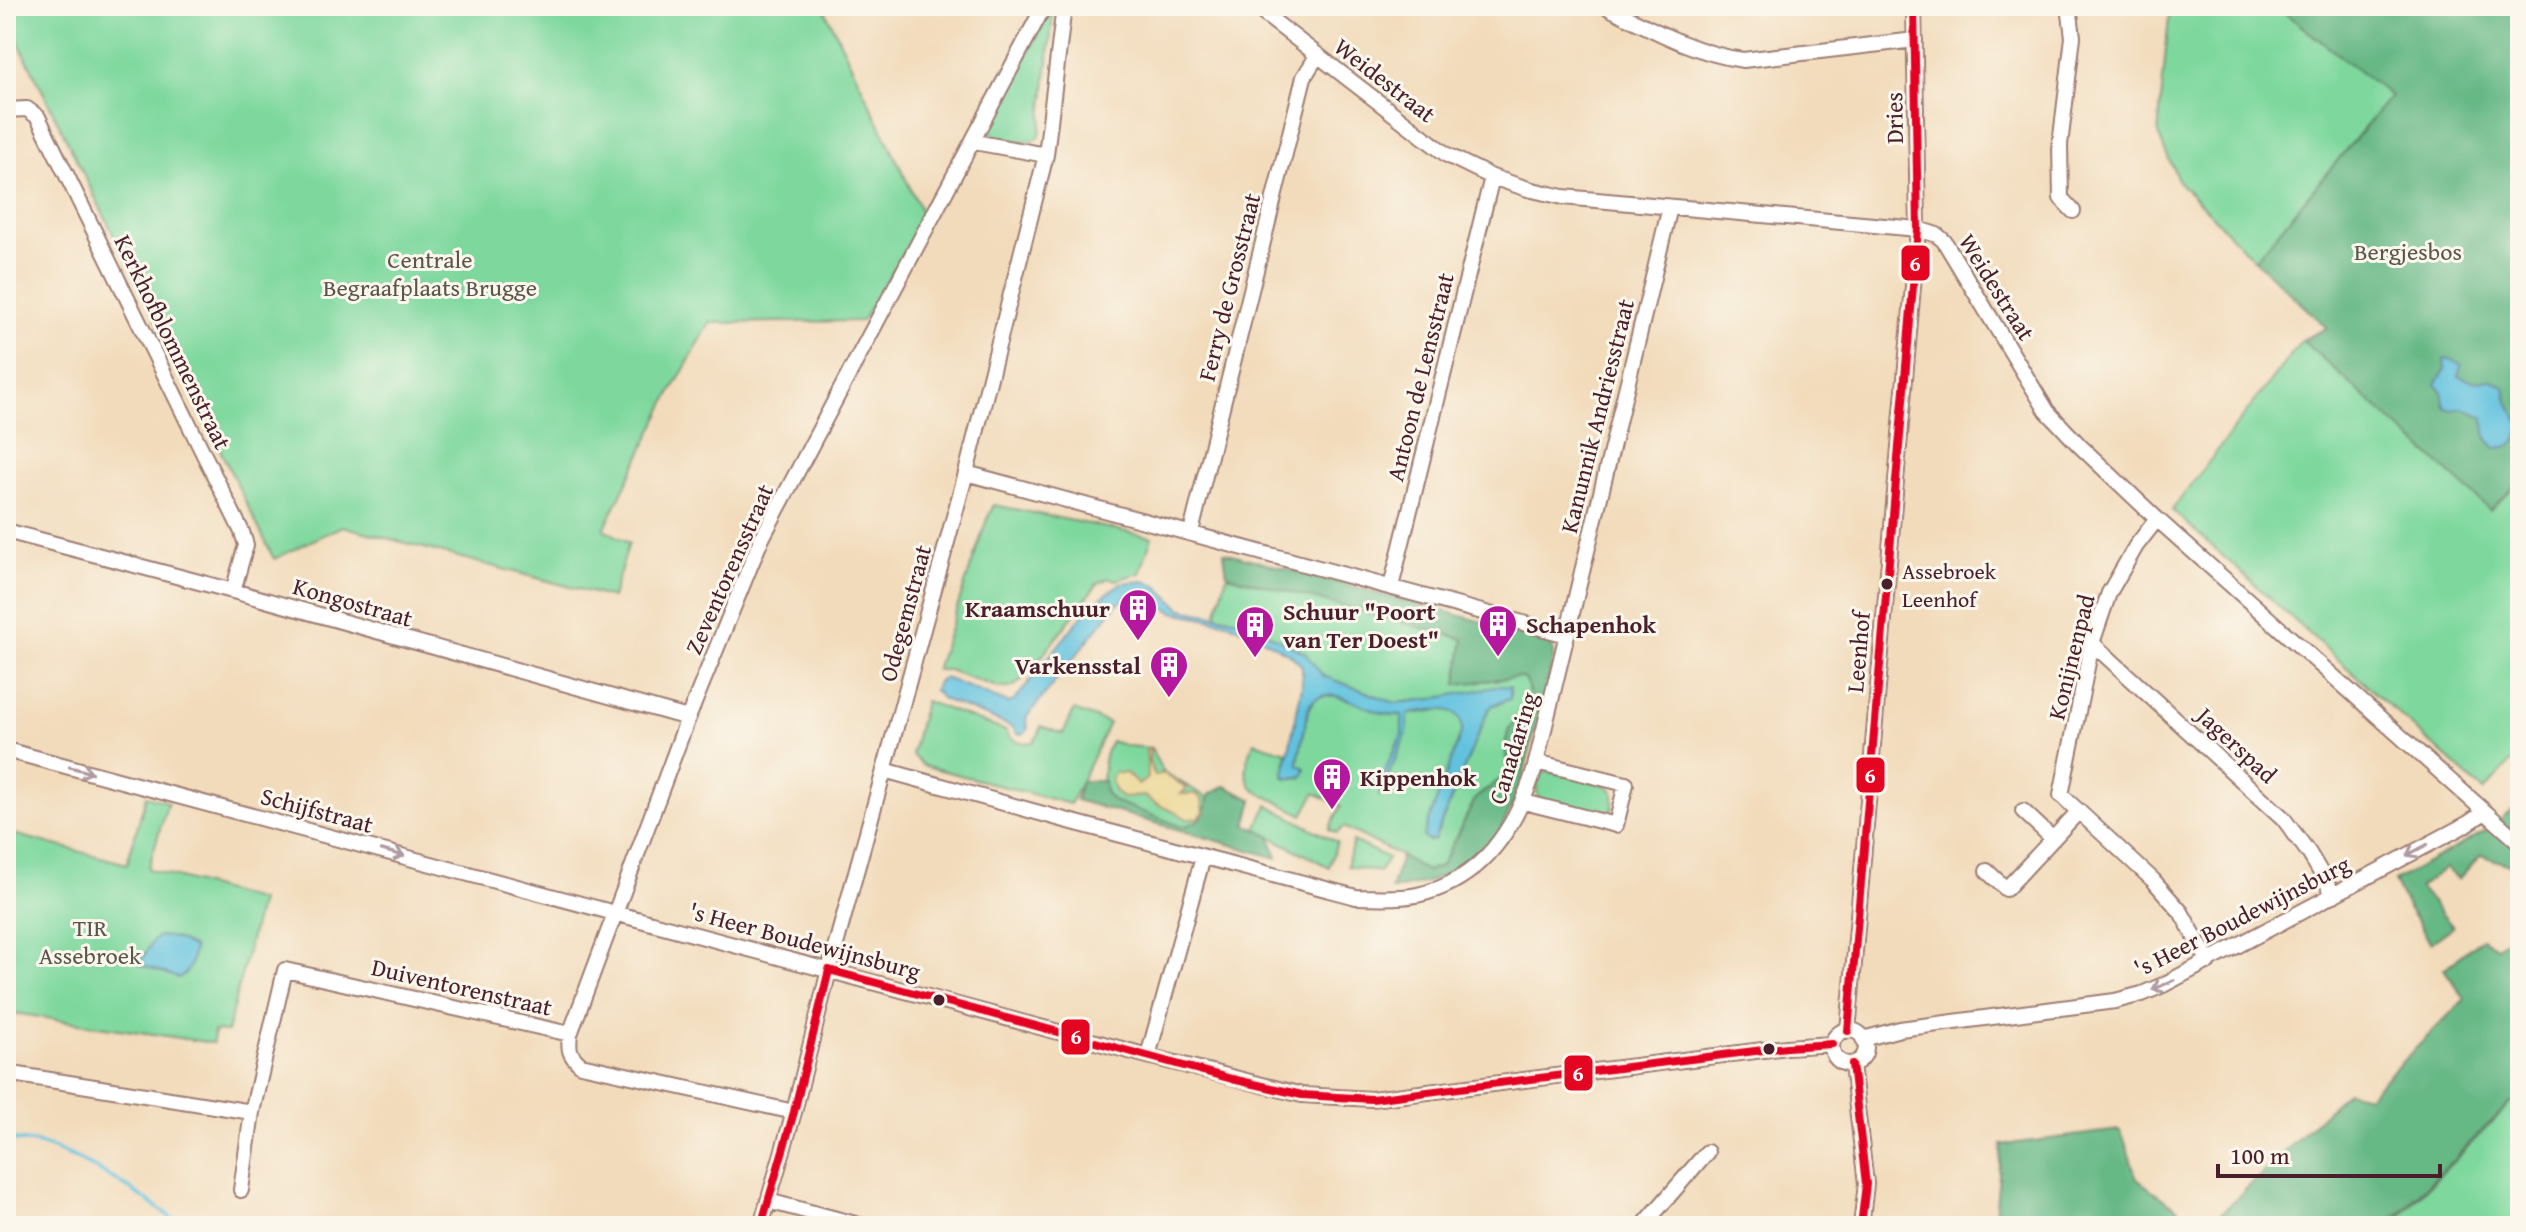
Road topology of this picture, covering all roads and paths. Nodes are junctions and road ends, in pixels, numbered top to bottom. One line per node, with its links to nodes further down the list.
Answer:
1 (1044, 6): 10 (street, Zeventorensstraat)
2 (1064, 6): 11 (street, Odegemstraat)
3 (1254, 6): 8 (street, Weidestraat)
4 (1605, 6): 7 (street)
5 (1914, 6): 7 (street, Dries)
6 (2069, 6): 14 (street)
7 (1915, 40): 15 (street, Dries)
8 (1317, 56): 12 (street, Weidestraat); 19 (street, Ferry de Grosstraat)
9 (6, 110): 21 (street, Kerkhofblommenstraat)
10 (974, 142): 11 (street); 24 (street, Zeventorensstraat)
11 (1046, 155): 16 (street, Odegemstraat)
12 (1492, 177): 13 (street, Weidestraat); 20 (street, Antoon de Lensstraat)
13 (1670, 207): 15 (street, Weidestraat); 22 (street, Kanunnik Andriesstraat)
14 (2073, 211)
15 (1918, 229): 17 (street, Weidestraat); 40 (street, Leenhof)
16 (966, 473): 19 (street); 27 (street, Odegemstraat)
17 (2157, 519): 23 (street, Konijnenpad); 31 (street, Weidestraat)
18 (6, 531): 21 (street, Kongostraat)
19 (1191, 532): 20 (street)
20 (1391, 587): 22 (street)
21 (233, 591): 24 (street, Kongostraat)
22 (1567, 635): 26 (street, Canadaring)
23 (2092, 643): 30 (street, Konijnenpad); 36 (street, Jagerspad)
24 (688, 718): 37 (street, Zeventorensstraat)
25 (6, 750): 37 (street, Schijfstraat, one-way to 37)
26 (1536, 762): 28 (street, Canadaring); 28 (street)
27 (884, 770): 34 (street, Canadaring); 39 (street, Odegemstraat)
28 (1524, 802): 34 (street, Canadaring)
29 (2023, 811): 32 (street)
30 (2079, 811): 32 (street); 38 (street, Konijnenpad)
31 (2485, 812): 33 (street, Weidestraat); 36 (street, 's Heer Boudewijnsburg, one-way to 36)
32 (2053, 839): 35 (street)
33 (2520, 843)
34 (1203, 857): 44 (street)
35 (1987, 871)
36 (2334, 895): 38 (street, 's Heer Boudewijnsburg)
37 (616, 913): 39 (street, 's Heer Boudewijnsburg); 41 (street, Zeventorensstraat)
38 (2209, 962): 42 (street, 's Heer Boudewijnsburg, one-way to 42)
39 (829, 970): 44 (street, 's Heer Boudewijnsburg); 48 (street, Odegemstraat)
40 (1848, 1031): 42 (street); 43 (street)
41 (570, 1034): 47 (street, Duiventorenstraat); 48 (street, Duiventorenstraat)
42 (1863, 1039): 45 (street)
43 (1832, 1044): 44 (street, 's Heer Boudewijnsburg); 45 (street)
44 (1148, 1056)
45 (1852, 1064): 55 (street)
46 (6, 1073): 47 (street)
47 (252, 1112): 50 (street, Duiventorenstraat)
48 (794, 1112): 51 (street, Odegemstraat)
49 (1707, 1152): 54 (street)
50 (241, 1190)
51 (768, 1201): 52 (street, Odegemstraat); 53 (street)
52 (761, 1226)
53 (863, 1226)
54 (1643, 1226)
55 (1861, 1226)

